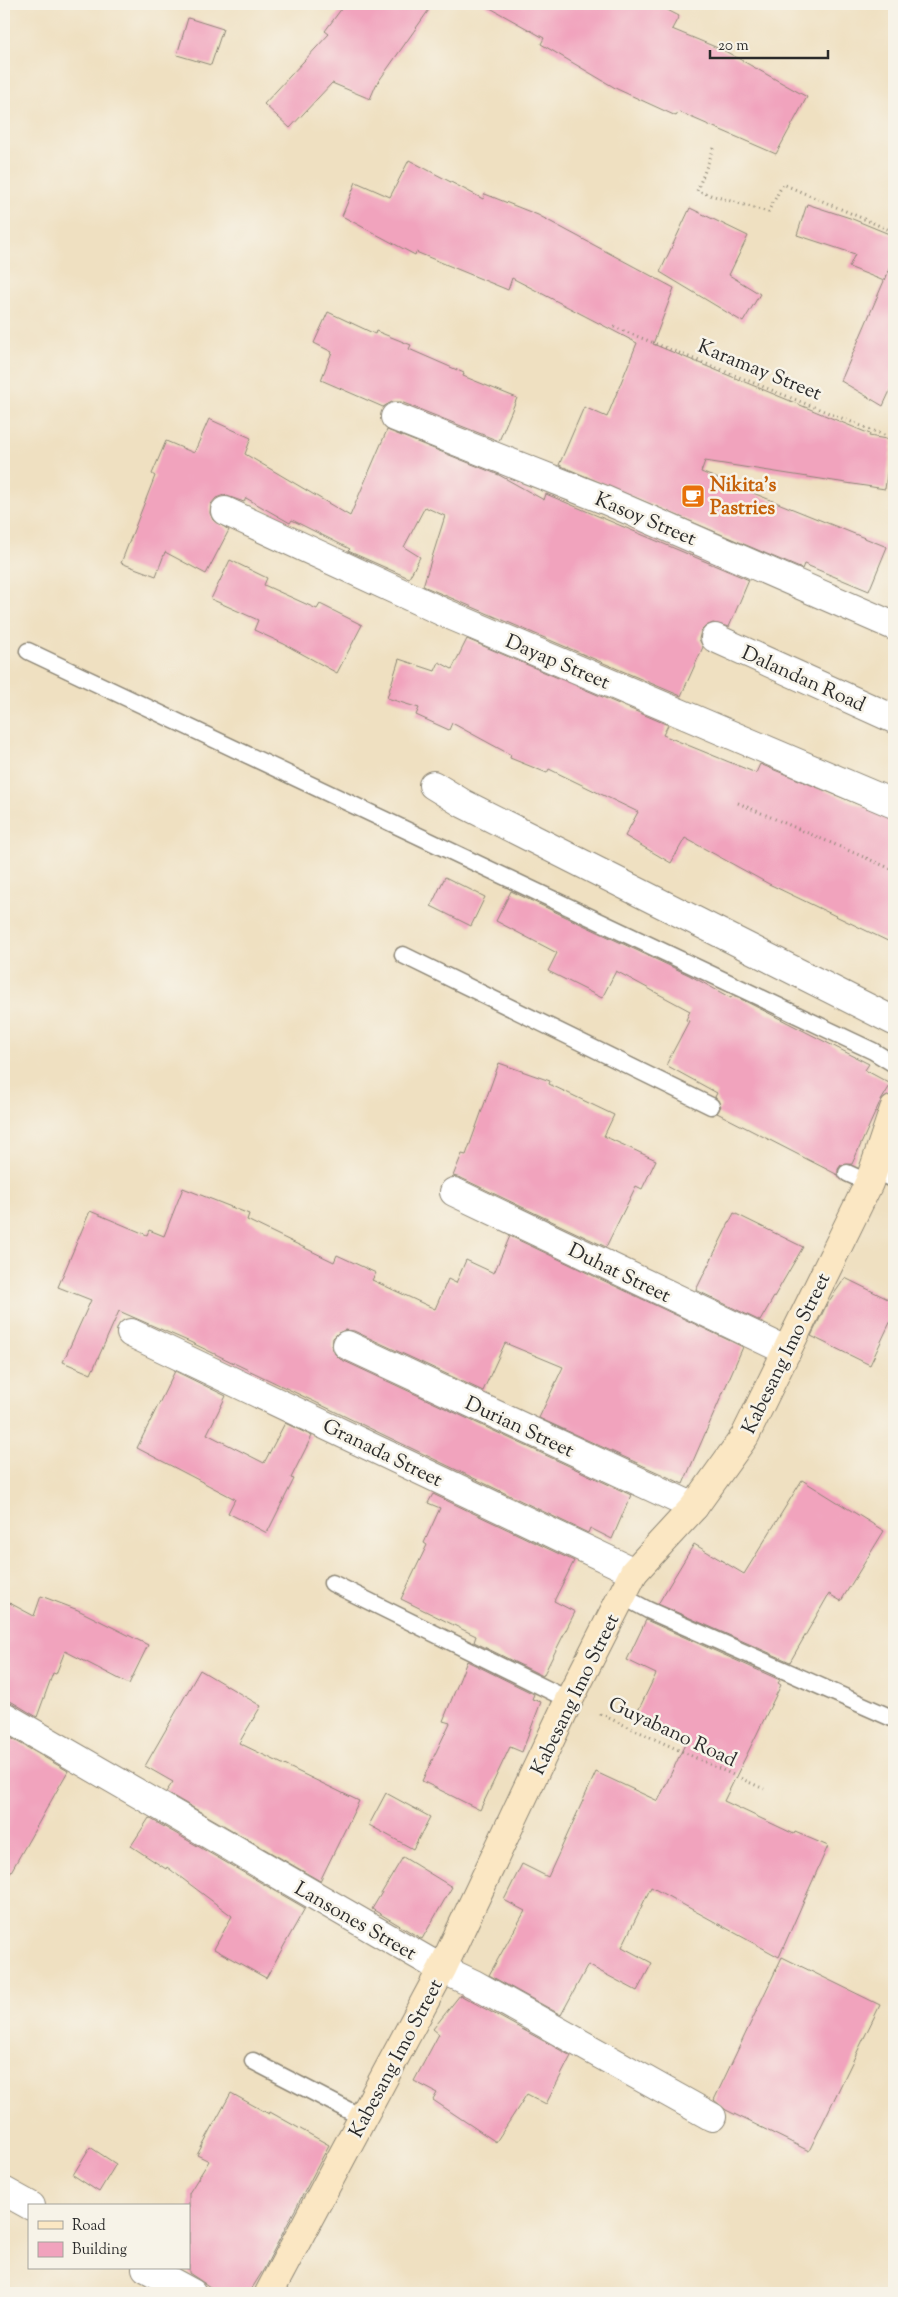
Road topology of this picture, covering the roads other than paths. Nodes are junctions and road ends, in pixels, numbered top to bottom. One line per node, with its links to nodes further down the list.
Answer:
1 (395, 417): 3 (street, Kasoy Street)
2 (225, 511): 8 (street, Dayap Street)
3 (894, 626)
4 (715, 638): 6 (street, Dalandan Road)
5 (28, 651): 11 (lane)
6 (894, 719)
7 (433, 785): 10 (street)
8 (894, 804)
9 (403, 955): 12 (lane)
10 (894, 1021)
11 (894, 1064)
12 (712, 1106)
13 (894, 1112): 14 (main road, Kabesang Imo Street)
14 (871, 1176): 18 (main road, Kabesang Imo Street)
15 (454, 1192): 18 (street, Duhat Street)
16 (131, 1333): 20 (street, Granada Street)
17 (347, 1345): 19 (street, Durian Street)
18 (787, 1351): 19 (main road, Kabesang Imo Street)
19 (694, 1507): 20 (main road, Kabesang Imo Street)
20 (634, 1572): 22 (main road, Kabesang Imo Street)
21 (332, 1583): 23 (lane)
22 (622, 1596): 23 (main road, Kabesang Imo Street); 25 (lane)
23 (569, 1700): 26 (main road, Kabesang Imo Street)
24 (4, 1716): 26 (street, Lansones Street)
25 (894, 1719)
26 (442, 1969): 28 (main road, Kabesang Imo Street); 29 (street, Lansones Street)
27 (253, 2061): 28 (lane)
28 (363, 2118): 34 (main road, Kabesang Imo Street)
29 (712, 2118)
30 (4, 2191): 31 (street)
31 (28, 2204)
32 (150, 2270): 33 (street)
33 (192, 2293)
34 (269, 2293)

